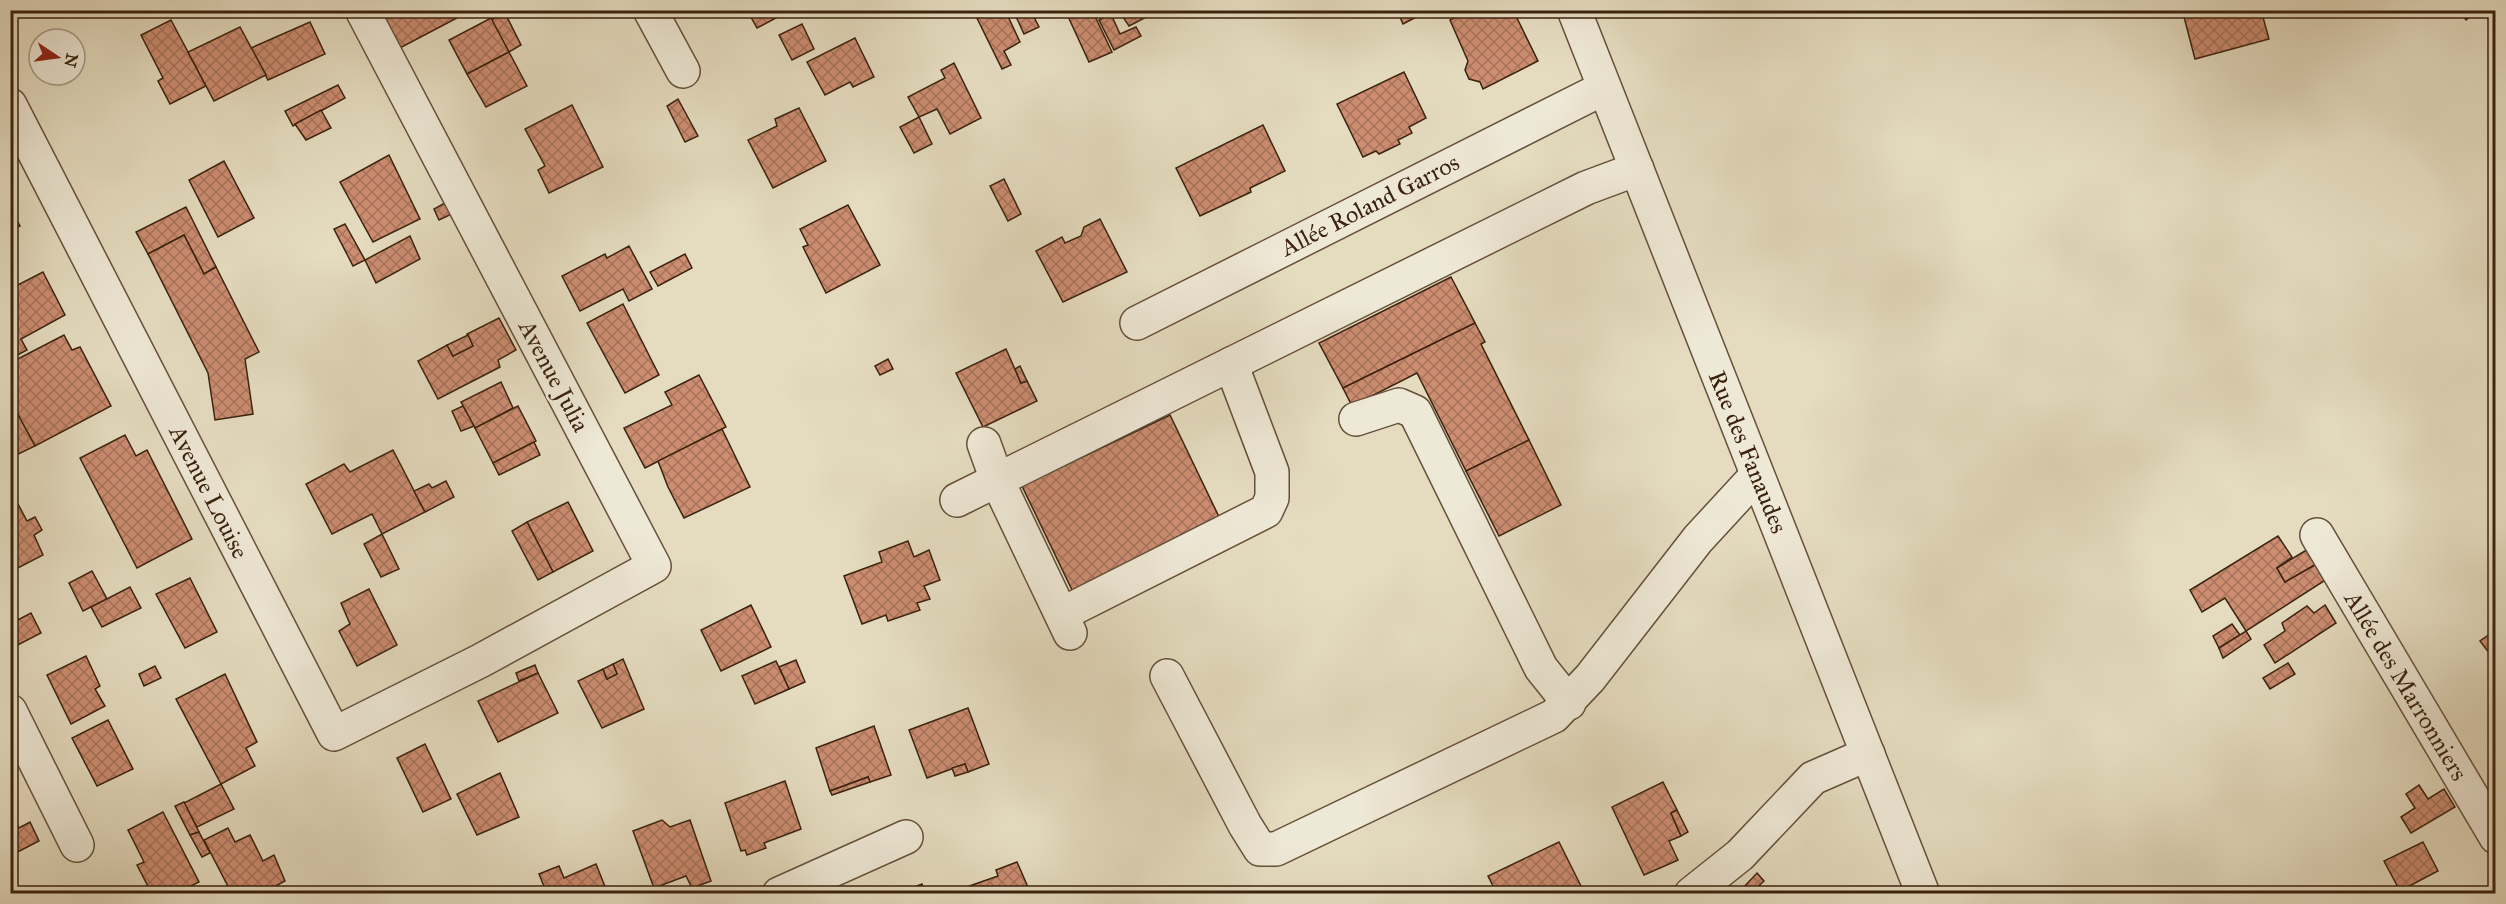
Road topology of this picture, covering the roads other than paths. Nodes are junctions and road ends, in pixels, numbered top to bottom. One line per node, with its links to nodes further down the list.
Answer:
1 (362, 10): 16 (street, Avenue Julia)
2 (650, 10): 4 (street)
3 (1574, 10): 5 (street, Rue des Fanaudes)
4 (683, 71)
5 (1604, 88): 7 (street, Rue des Fanaudes); 8 (street, Allée Roland Garros)
6 (10, 105): 16 (street, Avenue Louise)
7 (1637, 169): 9 (street); 12 (street, Rue des Fanaudes)
8 (1137, 323)
9 (1231, 364): 13 (street); 13 (street)
10 (1356, 419): 18 (street)
11 (984, 444): 13 (street)
12 (1757, 475): 18 (street); 20 (street, Rue des Fanaudes)
13 (997, 480): 14 (street)
14 (957, 500)
15 (2317, 535): 22 (street, Allée des Marronniers)
16 (480, 661)
17 (1167, 676): 18 (street)
18 (1569, 703)
19 (10, 711): 23 (street)
20 (1868, 754): 25 (street); 26 (street, Rue des Fanaudes)
21 (906, 837): 24 (street)
22 (2496, 837)
23 (77, 845)
24 (779, 894)
25 (1691, 894)
26 (1923, 894)

